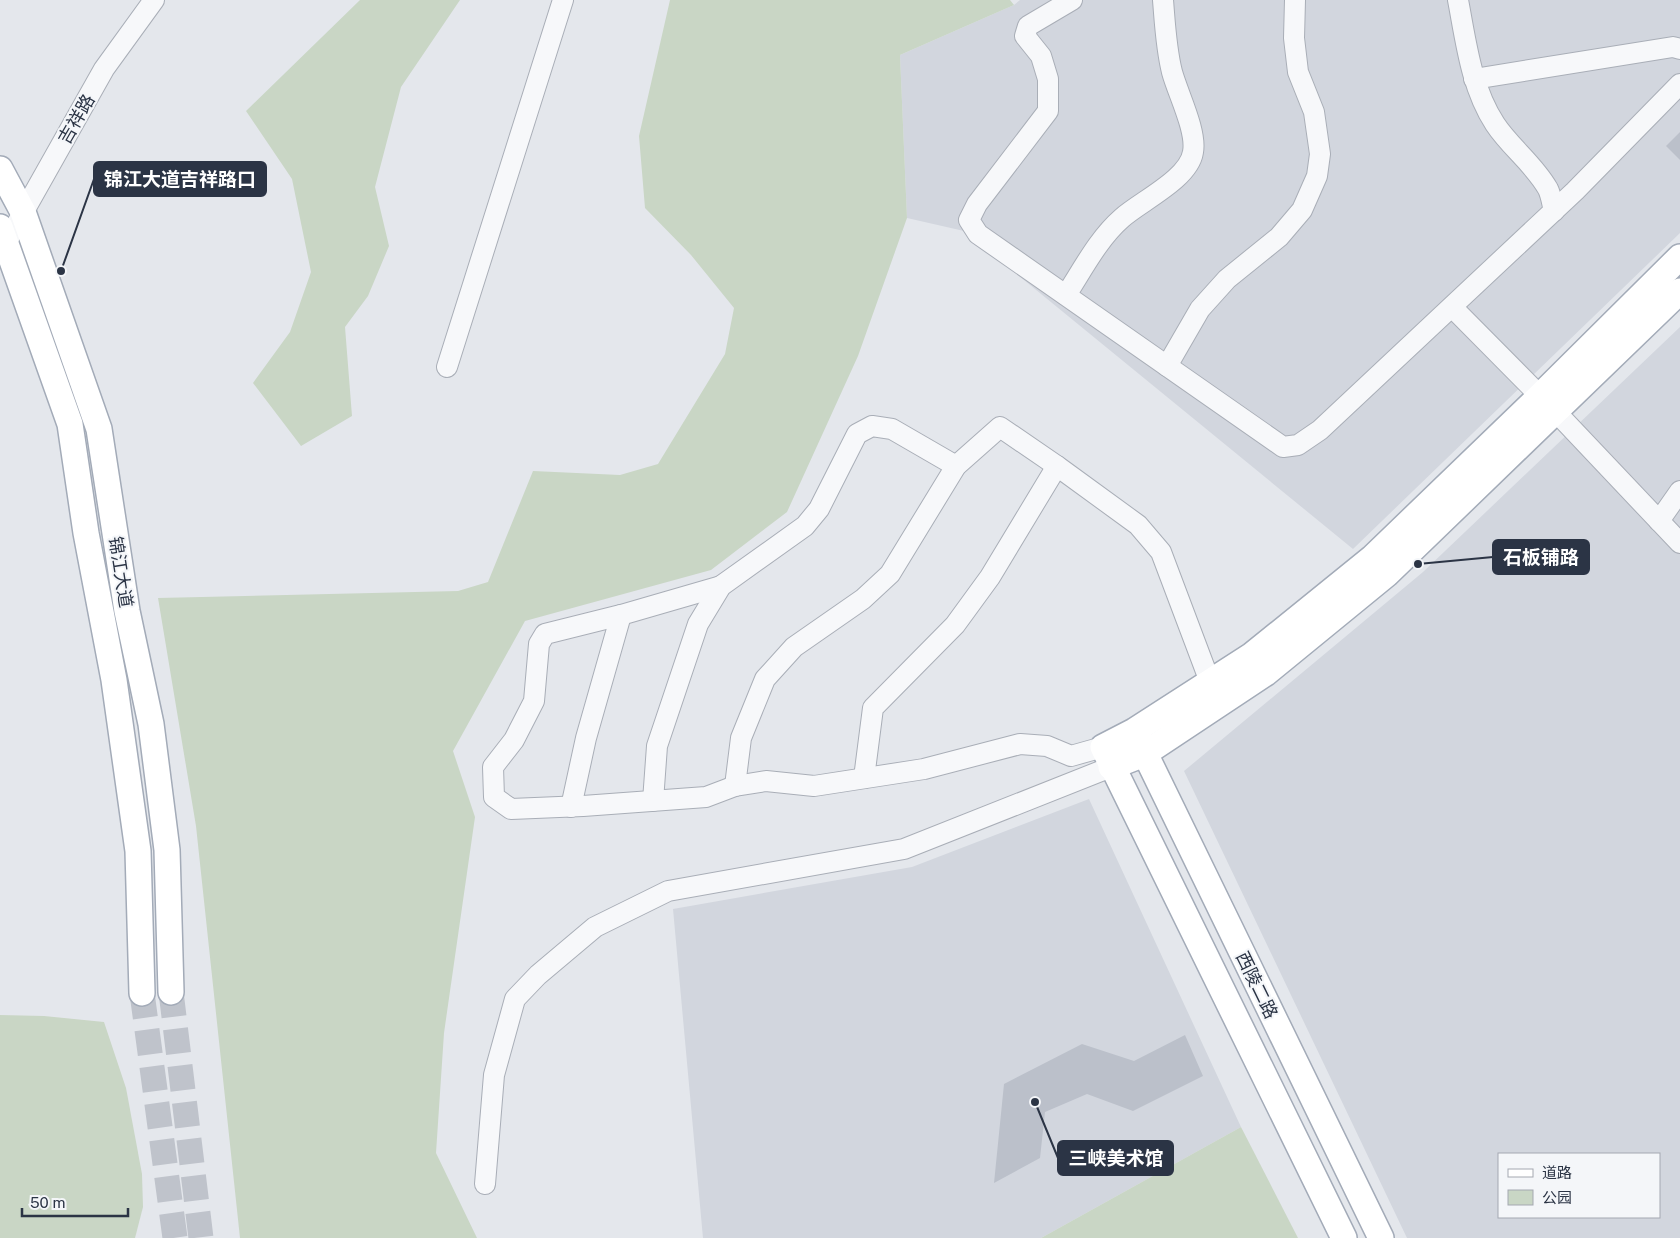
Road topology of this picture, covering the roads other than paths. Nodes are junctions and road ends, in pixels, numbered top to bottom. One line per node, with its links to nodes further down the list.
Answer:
1 (154, 0): 12 (street, 吉祥路)
2 (563, 0): 19 (street)
3 (1072, 0): 16 (street)
4 (1163, 0): 16 (street)
5 (1295, 0): 18 (street)
6 (1458, 0): 8 (street)
7 (1680, 50): 8 (street)
8 (1474, 79): 11 (street)
9 (1680, 84): 11 (street)
10 (0, 169): 12 (main road, 锦江大道)
11 (1554, 210): 17 (street)
12 (23, 212): 13 (street, 吉祥路); 36 (main road, 锦江大道)
13 (3, 235): 37 (main road, 锦江大道)
14 (1680, 256): 20 (main road)
15 (1680, 291): 20 (main road)
16 (1066, 295): 18 (street)
17 (1452, 307): 18 (street); 20 (street)
18 (1167, 366)
19 (447, 367)
20 (1548, 404): 24 (street); 28 (main road); 30 (main road)
21 (956, 466): 22 (street); 26 (street); 33 (street)
22 (1057, 466): 28 (street); 32 (street)
23 (1680, 491): 24 (street)
24 (1659, 521): 25 (street)
25 (1680, 542)
26 (721, 586): 27 (street); 34 (street)
27 (621, 615): 35 (street); 35 (street)
28 (1210, 682): 29 (main road)
29 (1134, 731): 30 (main road, 西陵二路); 31 (main road)
30 (1144, 754): 31 (main road); 40 (main road, 西陵二路)
31 (1107, 757): 32 (street); 38 (street); 39 (main road, 西陵二路)
32 (864, 778): 33 (street)
33 (735, 786): 34 (street)
34 (653, 801): 35 (street)
35 (571, 807)
36 (171, 992)
37 (142, 993)
38 (485, 1184)
39 (1344, 1238)
40 (1381, 1238)

